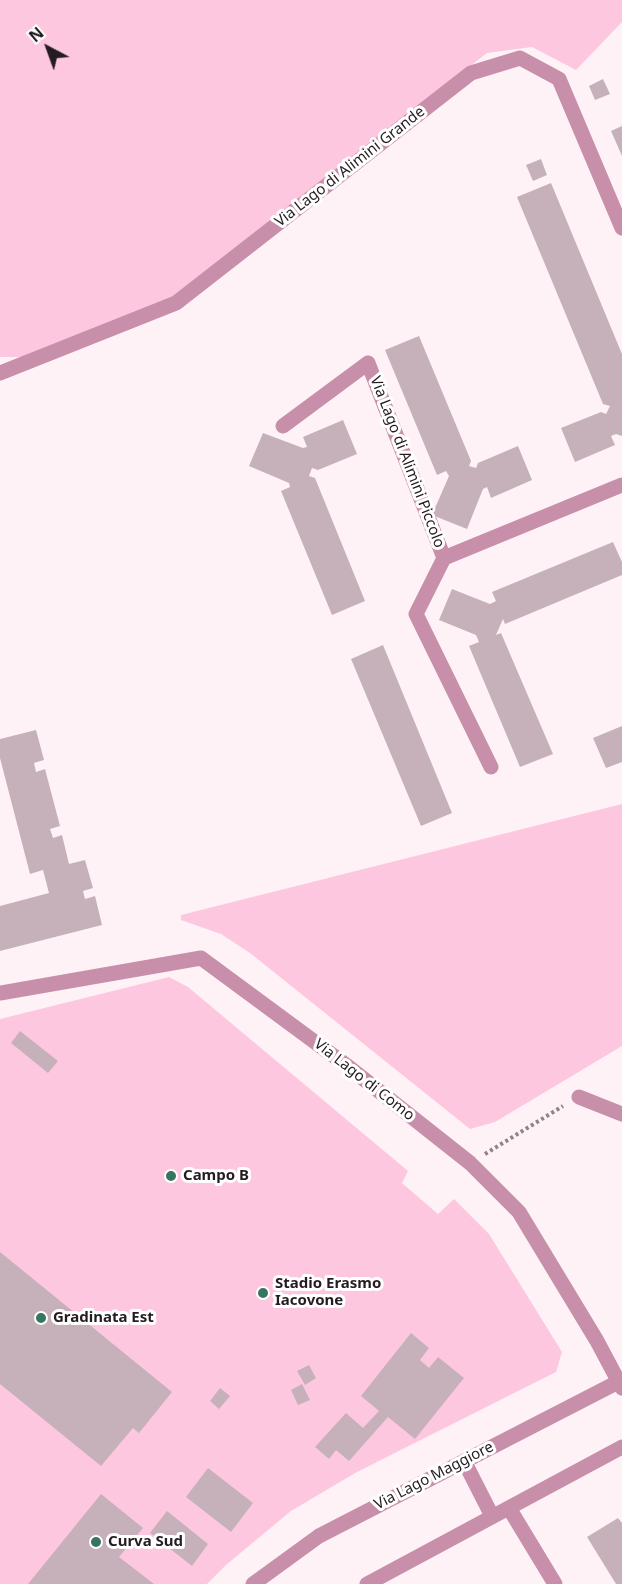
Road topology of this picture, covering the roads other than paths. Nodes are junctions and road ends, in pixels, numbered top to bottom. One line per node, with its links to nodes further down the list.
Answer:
1 (622, 228): 2 (street, Via Lago di Alimini Grande)
2 (0, 373)
3 (283, 426): 5 (street, Via Lago di Alimini Piccolo)
4 (622, 485): 5 (street, Via Lago di Alimini Piccolo)
5 (444, 558): 6 (street, Via Lago di Alimini Piccolo)
6 (491, 767)
7 (0, 993): 10 (street, Via Lago di Como)
8 (579, 1097): 9 (street)
9 (622, 1114)
10 (621, 1383): 12 (street, Via Lago Maggiore)
11 (622, 1447): 13 (street)
12 (464, 1461): 14 (street); 15 (street, Via Lago Maggiore)
13 (509, 1508): 14 (street); 17 (street)
14 (492, 1516): 16 (street)
15 (253, 1584)
16 (367, 1584)
17 (555, 1584)

